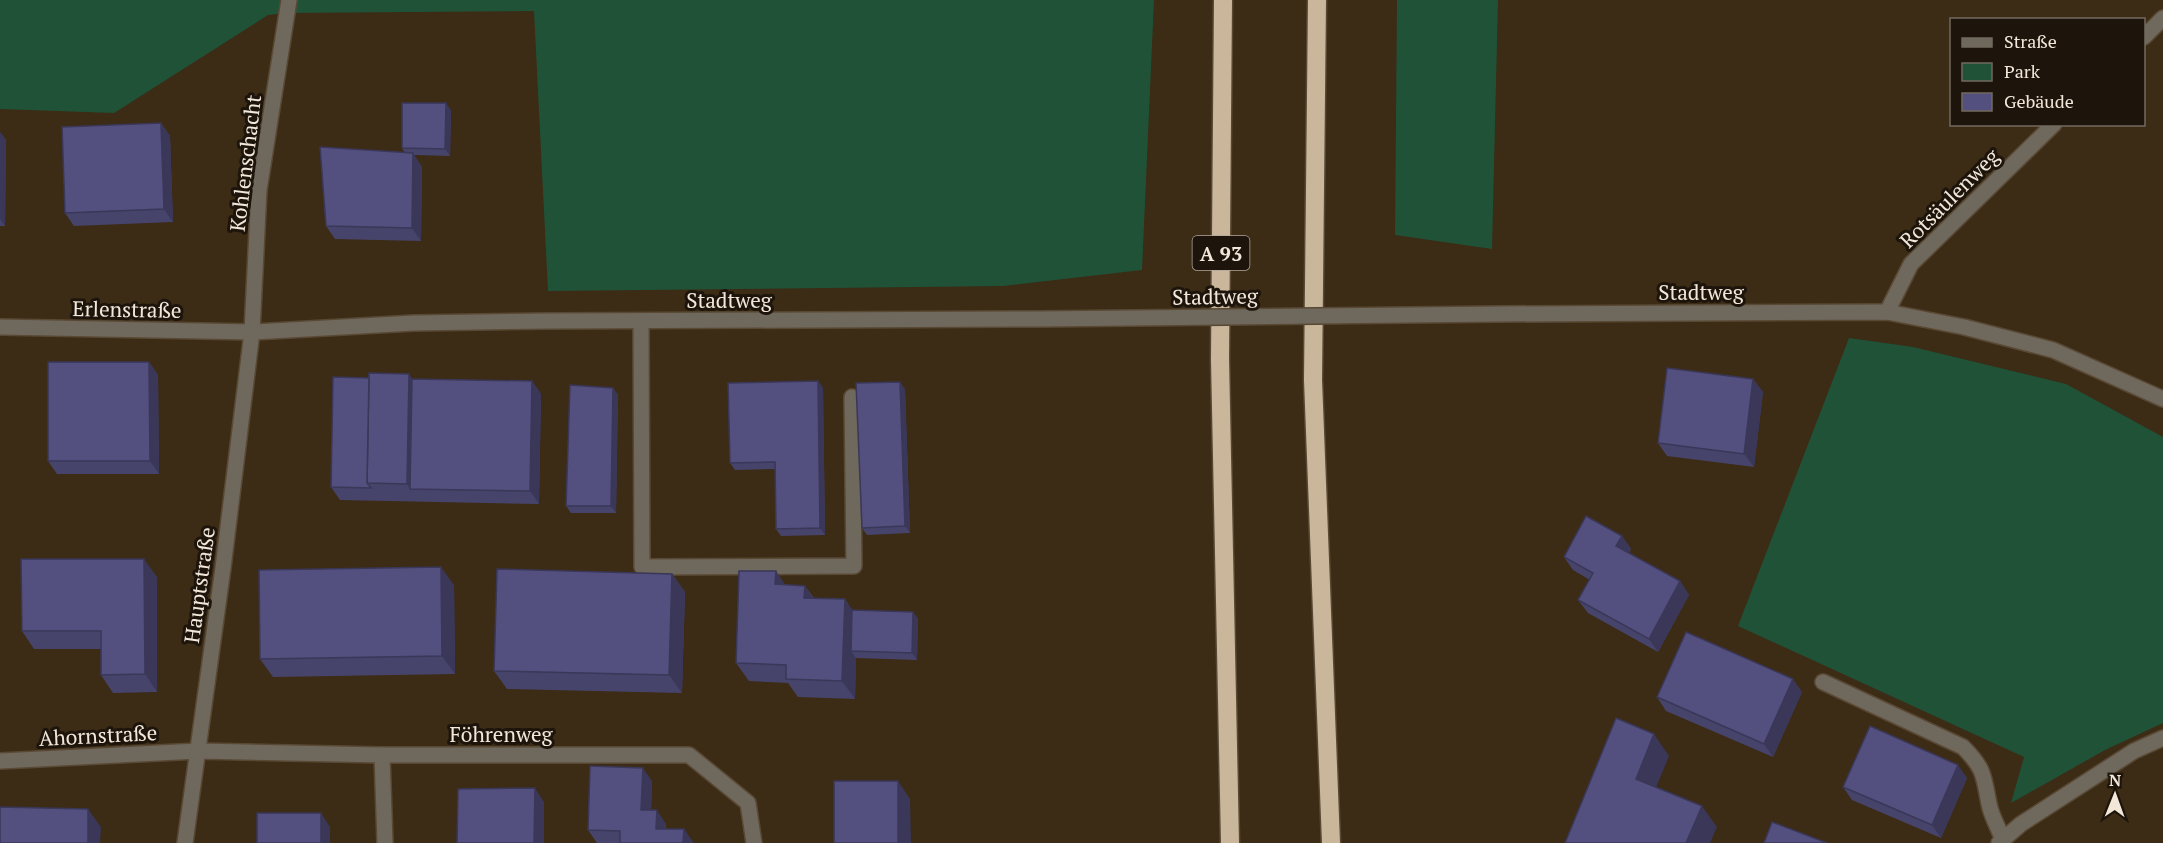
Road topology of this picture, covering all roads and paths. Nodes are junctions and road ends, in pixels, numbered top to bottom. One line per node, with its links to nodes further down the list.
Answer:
1 (289, 0): 10 (street, Kohlenschacht)
2 (1223, 0): 22 (highway, A 93)
3 (1317, 0): 23 (highway)
4 (2163, 18): 5 (street)
5 (2145, 36)
6 (2052, 126): 7 (street, Rotsäulenweg)
7 (1887, 312): 8 (street, Stadtweg, bridge); 12 (street, Stadtweg)
8 (641, 321): 10 (street, Stadtweg); 11 (street)
9 (0, 327): 10 (street, Erlenstraße)
10 (252, 332): 15 (street, Hauptstraße)
11 (852, 397)
12 (2163, 399)
13 (1824, 682): 18 (street)
14 (2163, 738): 18 (street)
15 (198, 751): 16 (street, Föhrenweg); 17 (street, Ahornstraße); 19 (street, Hauptstraße)
16 (382, 755): 20 (street); 21 (street, Föhrenweg)
17 (0, 761)
18 (2001, 841)
19 (185, 843)
20 (384, 843)
21 (754, 843)
22 (1230, 843)
23 (1331, 843)

